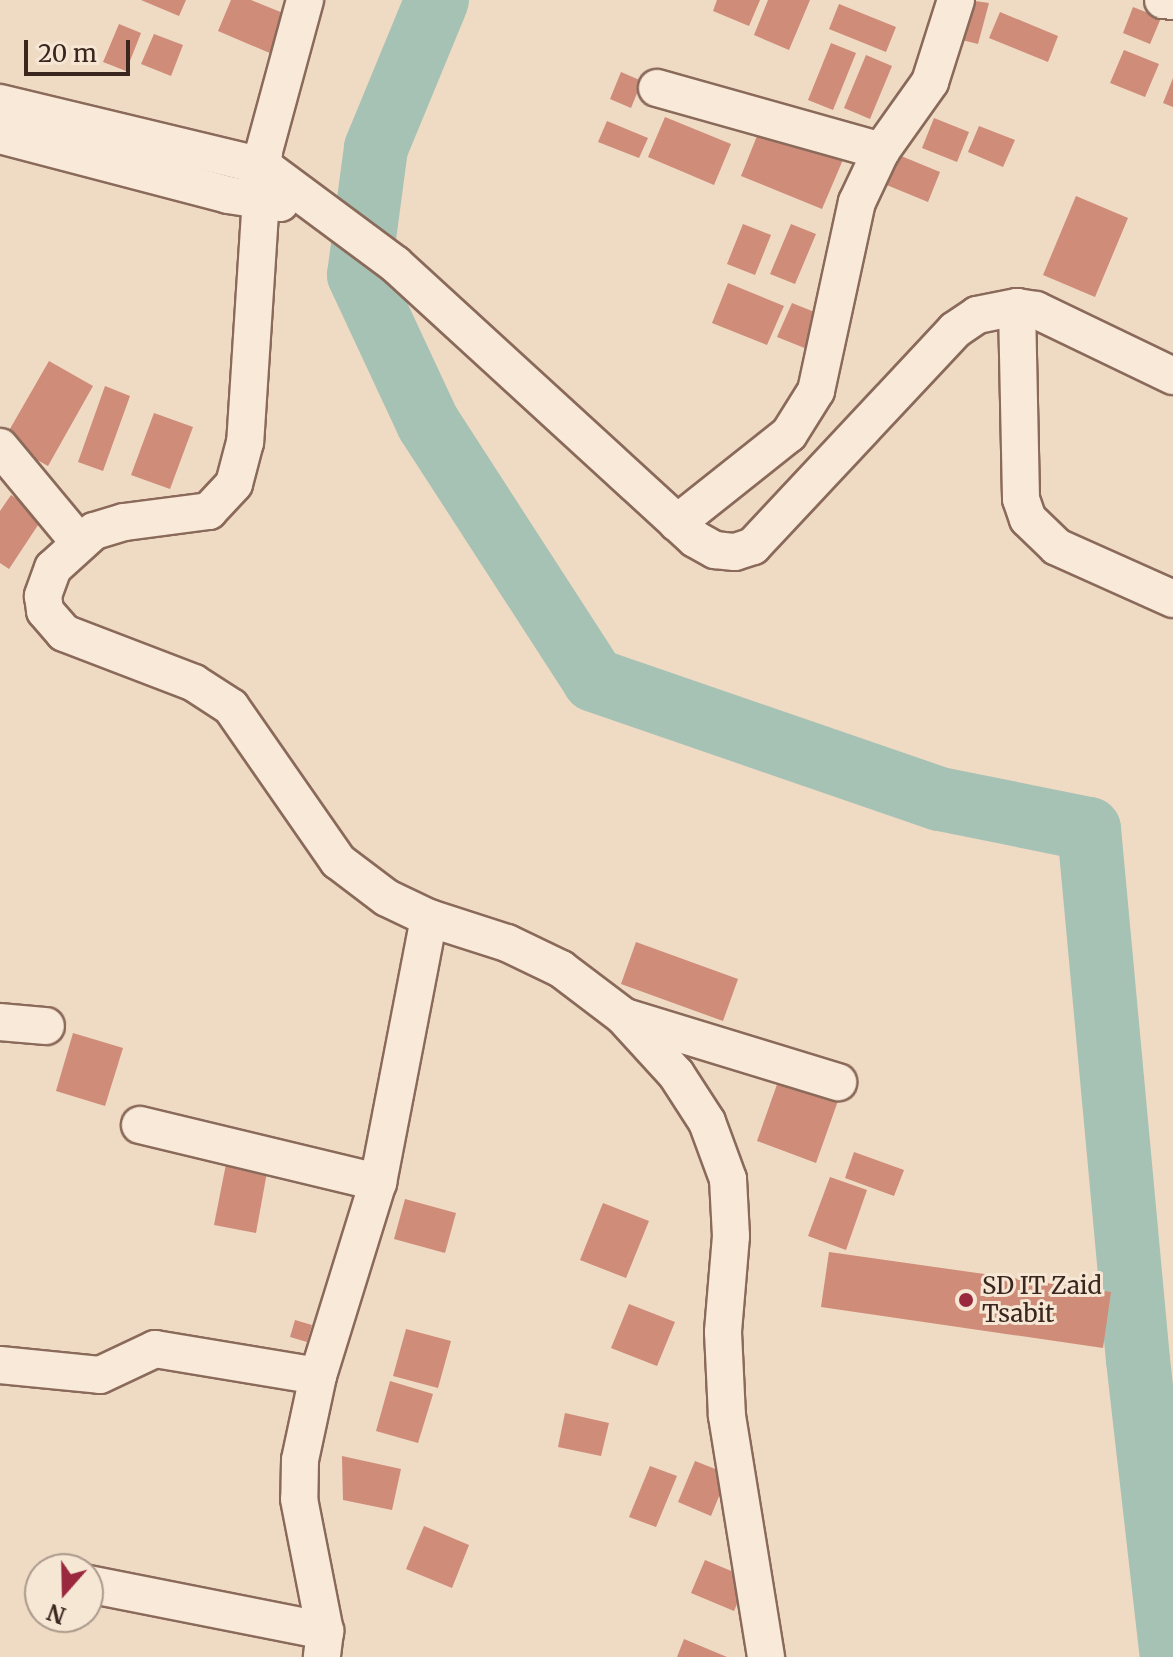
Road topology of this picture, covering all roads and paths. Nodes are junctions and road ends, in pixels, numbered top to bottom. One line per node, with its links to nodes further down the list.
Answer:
1 (305, 0): 9 (street)
2 (956, 0): 8 (street)
3 (1163, 0): 4 (street)
4 (1173, 1)
5 (657, 88): 8 (street)
6 (0, 103): 9 (street)
7 (0, 135): 9 (street)
8 (881, 151): 13 (street)
9 (260, 183): 13 (street); 14 (street)
10 (1017, 307): 11 (street); 13 (street); 15 (street)
11 (1173, 376)
12 (0, 447): 14 (street)
13 (677, 523)
14 (78, 541): 16 (street)
15 (1173, 599)
16 (429, 918): 17 (street); 22 (street)
17 (623, 1016): 20 (street); 27 (street)
18 (0, 1022): 19 (street)
19 (46, 1026)
20 (838, 1082)
21 (140, 1125): 22 (street)
22 (378, 1182): 24 (street)
23 (0, 1365): 24 (street)
24 (318, 1376): 26 (street)
25 (104, 1588): 26 (street)
26 (324, 1644)
27 (766, 1657)

